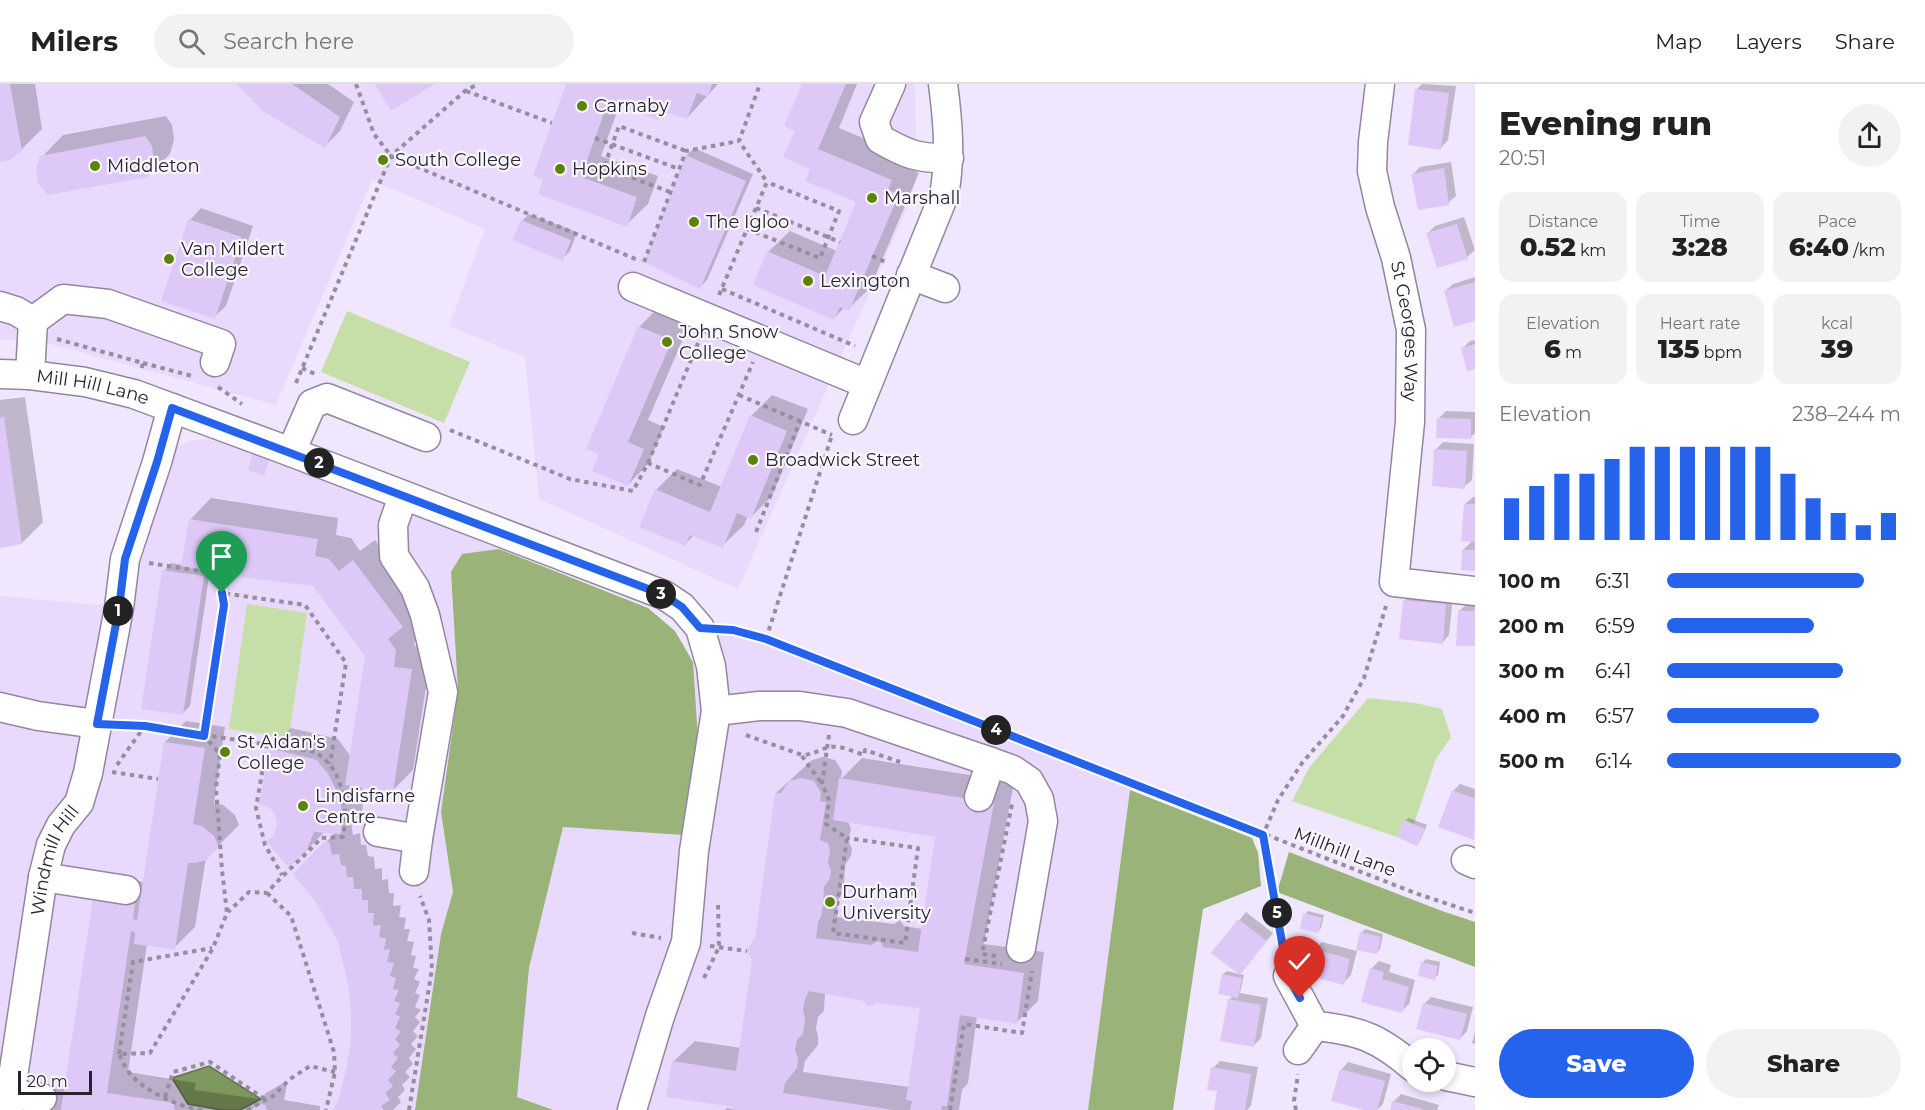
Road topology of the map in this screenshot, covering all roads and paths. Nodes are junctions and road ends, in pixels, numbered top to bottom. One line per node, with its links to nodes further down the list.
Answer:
1 (356, 84): 13 (path)
2 (478, 84): 7 (path)
3 (760, 84): 10 (path)
4 (891, 84): 14 (street)
5 (943, 84): 14 (street)
6 (1380, 84): 48 (street, St Georges Way)
7 (465, 91): 8 (path); 13 (path)
8 (552, 123)
9 (595, 138): 11 (path)
10 (739, 141): 12 (path); 16 (path)
11 (612, 145): 12 (path); 15 (path); 17 (path)
12 (686, 151): 15 (path)
13 (391, 156): 17 (path); 36 (path)
14 (949, 158): 23 (street)
15 (679, 169): 17 (path)
16 (767, 182): 18 (path); 20 (path)
17 (670, 192)
18 (756, 208): 19 (path); 20 (path)
19 (747, 229): 20 (path); 25 (path)
20 (828, 237): 21 (path)
21 (840, 242)
22 (872, 256): 23 (path)
23 (903, 271): 26 (street); 35 (street)
24 (633, 287): 28 (street)
25 (722, 288): 28 (path); 31 (path)
26 (945, 288)
27 (0, 306): 29 (street)
28 (709, 318): 30 (street); 44 (path)
29 (32, 326): 32 (street); 34 (street); 37 (path)
30 (762, 340): 35 (street); 38 (path)
31 (861, 349)
32 (215, 362)
33 (0, 374): 34 (street, Mill Hill Lane)
34 (30, 375): 37 (street, Mill Hill Lane)
35 (867, 384): 41 (street)
36 (294, 389)
37 (134, 394): 39 (street, Mill Hill Lane)
38 (739, 395): 40 (path); 44 (path)
39 (172, 408): 43 (street, Mill Hill Lane); 55 (street, Windmill Hill)
40 (800, 421): 41 (path); 46 (path)
41 (843, 427)
42 (426, 437): 43 (street); 44 (path)
43 (291, 452): 45 (street, Mill Hill Lane)
44 (648, 463)
45 (403, 496): 51 (street, Mill Hill Lane); 72 (street)
46 (756, 532)
47 (149, 563): 50 (path)
48 (1394, 582): 49 (street); 70 (path)
49 (1475, 591)
50 (222, 593): 56 (path); 63 (path)
51 (700, 628): 54 (street, Mill Hill Lane); 70 (path, Millhill Lane)
52 (0, 707): 55 (street)
53 (832, 710): 54 (street); 59 (path); 61 (street)
54 (716, 711): 102 (street, Mill Hill Lane)
55 (97, 724): 56 (path); 74 (street, Windmill Hill)
56 (204, 736): 57 (path); 78 (path)
57 (267, 744): 63 (path); 73 (path)
58 (771, 745): 60 (path)
59 (827, 747): 60 (path); 62 (path); 66 (path)
60 (802, 755): 66 (path)
61 (991, 762): 67 (street); 83 (street)
62 (908, 764)
63 (330, 765): 68 (path)
64 (112, 772): 65 (path)
65 (158, 779)
66 (822, 784): 71 (path)
67 (979, 797): 83 (path)
68 (343, 826): 69 (path); 73 (path)
69 (367, 830): 72 (street)
70 (1263, 835): 79 (path, Millhill Lane); 86 (path)
71 (847, 838): 71 (path)
72 (418, 839): 75 (street)
73 (282, 875): 77 (path)
74 (44, 877): 76 (street); 97 (street, Windmill Hill)
75 (415, 880): 101 (path)
76 (126, 890)
77 (267, 893): 78 (path); 91 (path)
78 (227, 913): 81 (path)
79 (1475, 914)
80 (708, 945): 82 (path)
81 (213, 948): 89 (path); 89 (path)
82 (747, 951)
83 (1020, 954): 103 (path)
84 (964, 959): 85 (path)
85 (977, 966)
86 (1288, 976): 87 (street)
87 (1315, 1026): 88 (street); 90 (street)
88 (1298, 1050): 104 (path)
89 (119, 1054): 94 (path)
90 (1402, 1058)
91 (335, 1072): 96 (path); 100 (path)
92 (1456, 1078): 93 (street)
93 (1475, 1082)
94 (165, 1097): 96 (path); 98 (path)
95 (42, 1098): 97 (street)
96 (266, 1100): 99 (path)
97 (10, 1102)
98 (202, 1110)
99 (247, 1110)
100 (326, 1110)
101 (409, 1110)
102 (632, 1110)
103 (950, 1110)
104 (1296, 1110)

